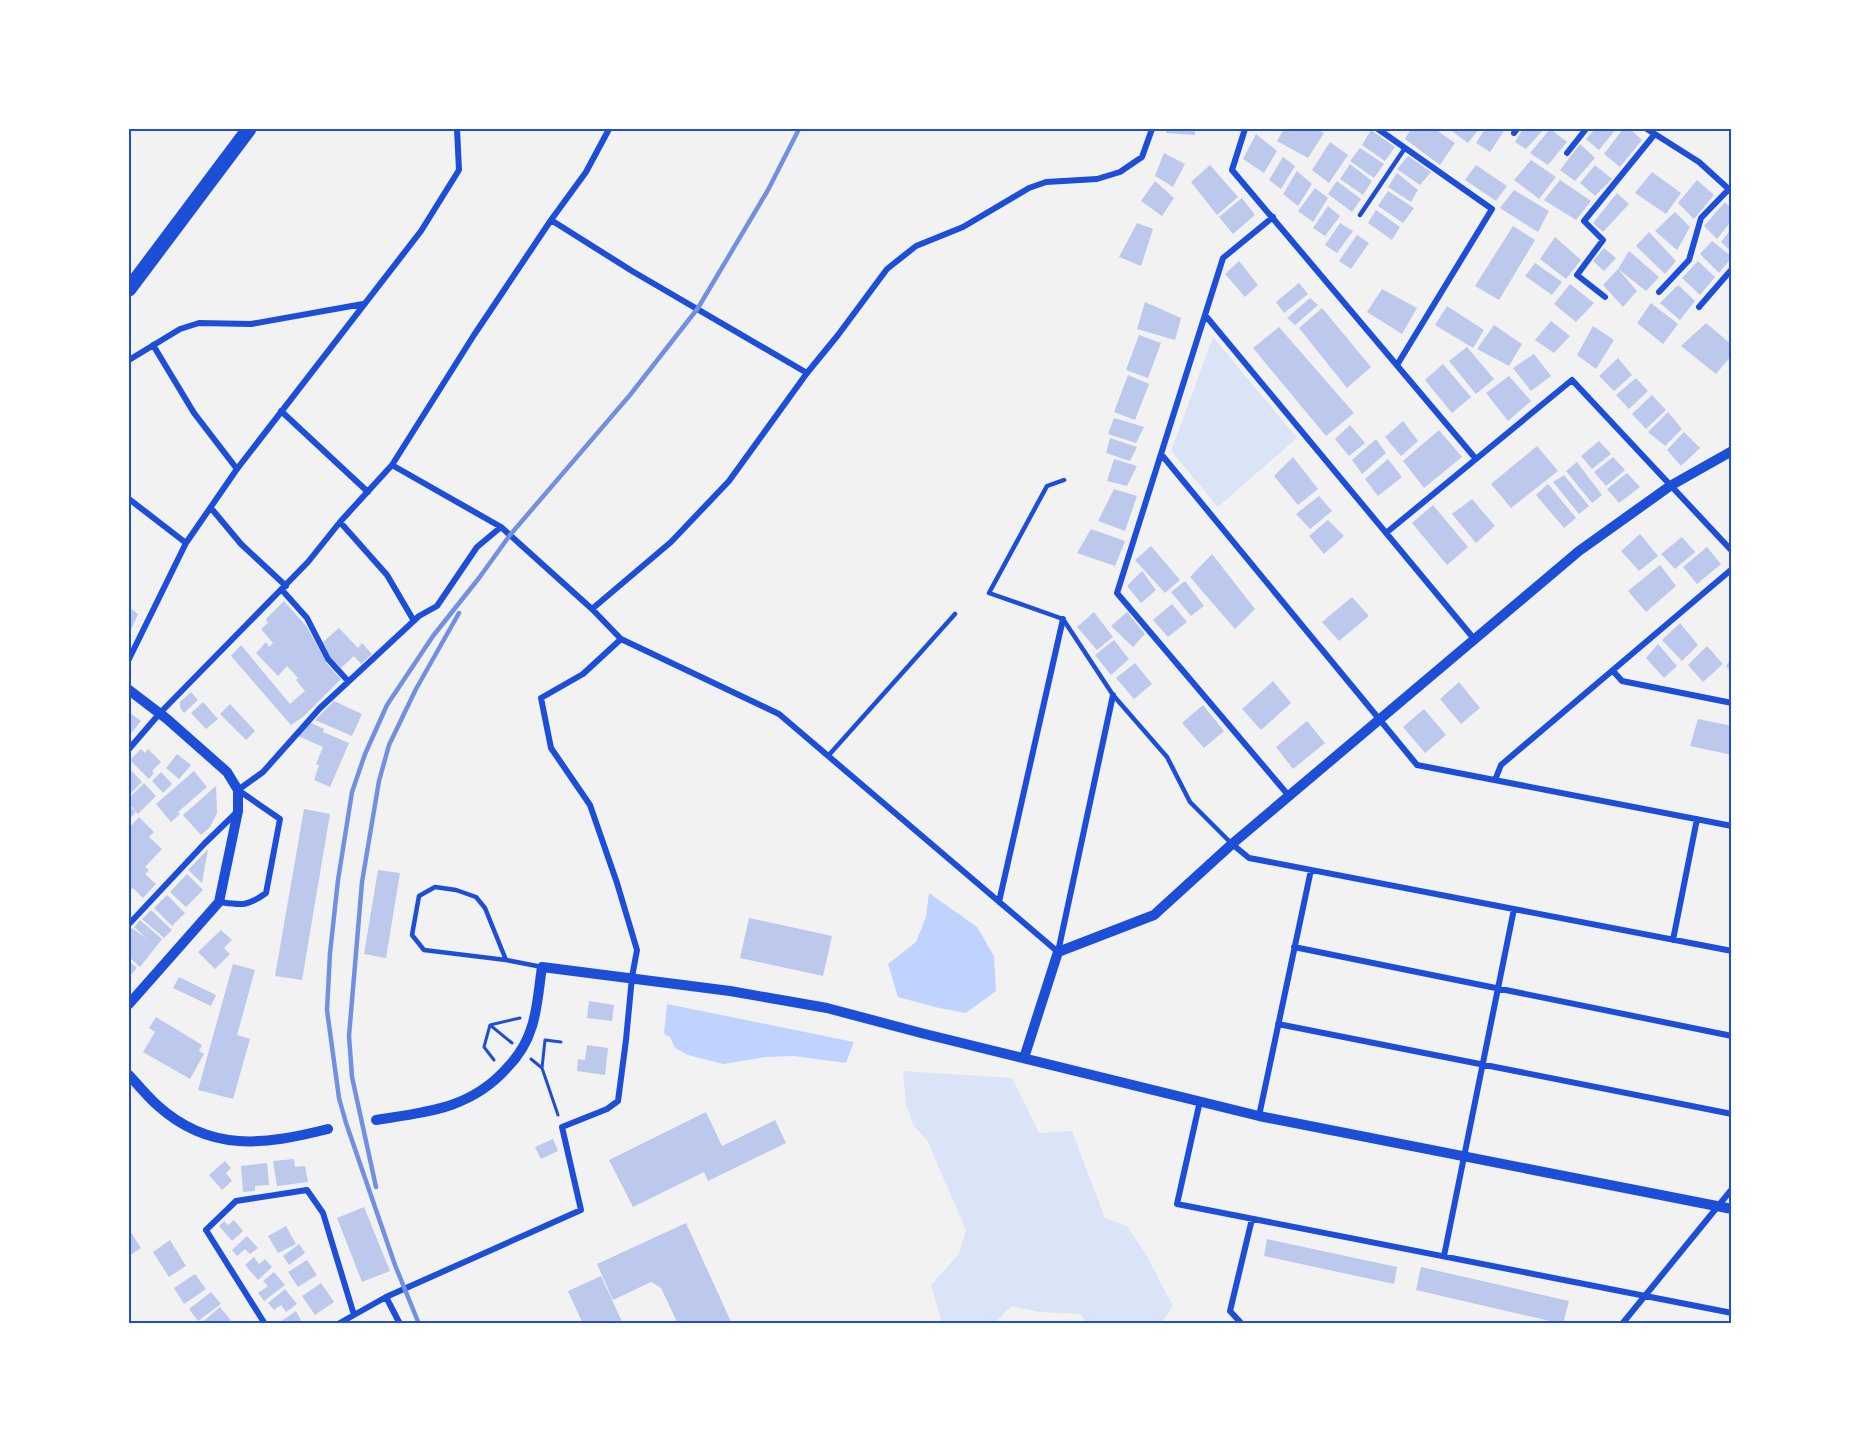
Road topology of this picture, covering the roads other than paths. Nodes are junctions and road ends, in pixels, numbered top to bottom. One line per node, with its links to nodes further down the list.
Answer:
1 (249, 129): 17 (main road)
2 (457, 129): 20 (street)
3 (609, 129): 15 (street)
4 (1152, 129): 26 (street)
5 (1245, 129): 14 (street)
6 (1378, 129): 10 (street)
7 (1587, 129): 11 (street)
8 (1647, 129): 9 (street)
9 (1654, 135): 12 (street); 19 (street)
10 (1405, 148): 13 (lane); 25 (street)
11 (1567, 153)
12 (1730, 191): 18 (street)
13 (1360, 215)
14 (1273, 217): 22 (street); 25 (street)
15 (551, 220): 26 (street); 31 (street)
16 (1732, 269): 21 (street)
17 (129, 289)
18 (1659, 292)
19 (1605, 297)
20 (364, 304): 23 (street); 27 (street)
21 (1699, 307)
22 (1204, 315): 29 (street); 40 (street)
23 (153, 345): 24 (street); 32 (street)
24 (129, 360)
25 (1397, 365): 30 (street)
26 (807, 373): 45 (street)
27 (281, 411): 32 (street); 35 (street)
28 (1732, 452): 34 (street)
29 (1161, 454): 58 (street); 63 (street)
30 (1476, 459): 34 (street); 40 (street)
31 (392, 465): 35 (street); 39 (street)
32 (237, 469): 37 (street)
33 (1064, 480): 47 (lane)
34 (1670, 486): 42 (street); 50 (street)
35 (368, 492): 38 (street)
36 (129, 499): 41 (street)
37 (211, 508): 41 (street); 44 (street)
38 (340, 522): 44 (street); 48 (street)
39 (501, 527): 45 (street); 48 (street)
40 (1386, 533): 50 (street)
41 (186, 543): 51 (street)
42 (1732, 551)
43 (1732, 569): 52 (street)
44 (284, 588): 53 (street); 57 (street)
45 (592, 609): 49 (street)
46 (955, 614): 60 (lane)
47 (1063, 619): 55 (lane); 70 (street)
48 (414, 621): 53 (street)
49 (621, 639): 60 (street); 79 (street)
50 (1475, 639): 58 (street)
51 (129, 659)
52 (1613, 670): 56 (street); 61 (street)
53 (348, 681): 62 (street)
54 (129, 690): 57 (street)
55 (1113, 695): 67 (lane); 76 (street)
56 (1732, 703)
57 (160, 713): 59 (street); 62 (street)
58 (1380, 720): 61 (street); 63 (street)
59 (129, 749)
60 (828, 756): 70 (street)
61 (1495, 780): 65 (street)
62 (238, 790): 64 (street); 69 (street)
63 (1289, 795): 67 (street)
64 (238, 811): 69 (street); 72 (street)
65 (1697, 819): 66 (street); 73 (street)
66 (1732, 826)
67 (1232, 844): 68 (street); 76 (street)
68 (1311, 870): 71 (street); 74 (street)
69 (219, 902): 81 (street)
70 (999, 902): 76 (street)
71 (1514, 909): 73 (street); 80 (street)
72 (129, 924)
73 (1673, 940): 75 (street)
74 (1294, 947): 80 (street); 82 (street)
75 (1732, 951)
76 (1058, 952): 84 (street)
77 (506, 960): 77 (lane); 78 (lane)
78 (542, 967): 79 (street); 90 (street)
79 (632, 977): 84 (street); 99 (street)
80 (1498, 988): 83 (street); 85 (street)
81 (129, 1004)
82 (1278, 1024): 85 (street); 89 (street)
83 (1732, 1036)
84 (1024, 1058): 87 (street)
85 (1484, 1065): 88 (street); 92 (street)
86 (129, 1074): 91 (street)
87 (1200, 1101): 89 (street); 96 (street)
88 (1732, 1114)
89 (1259, 1116): 92 (street)
90 (376, 1120)
91 (328, 1129)
92 (1465, 1156): 94 (street); 97 (street)
93 (1732, 1189): 94 (street)
94 (1719, 1206): 95 (street); 98 (street)
95 (1732, 1209)
96 (1252, 1218): 97 (street); 105 (street)
97 (1444, 1256): 98 (street)
98 (1644, 1295): 100 (street); 106 (street)
99 (386, 1297): 101 (street); 104 (street)
100 (1732, 1312)
101 (354, 1315): 102 (street); 103 (street)
102 (265, 1324)
103 (338, 1324)
104 (399, 1324)
105 (1242, 1324)
106 (1622, 1324)

